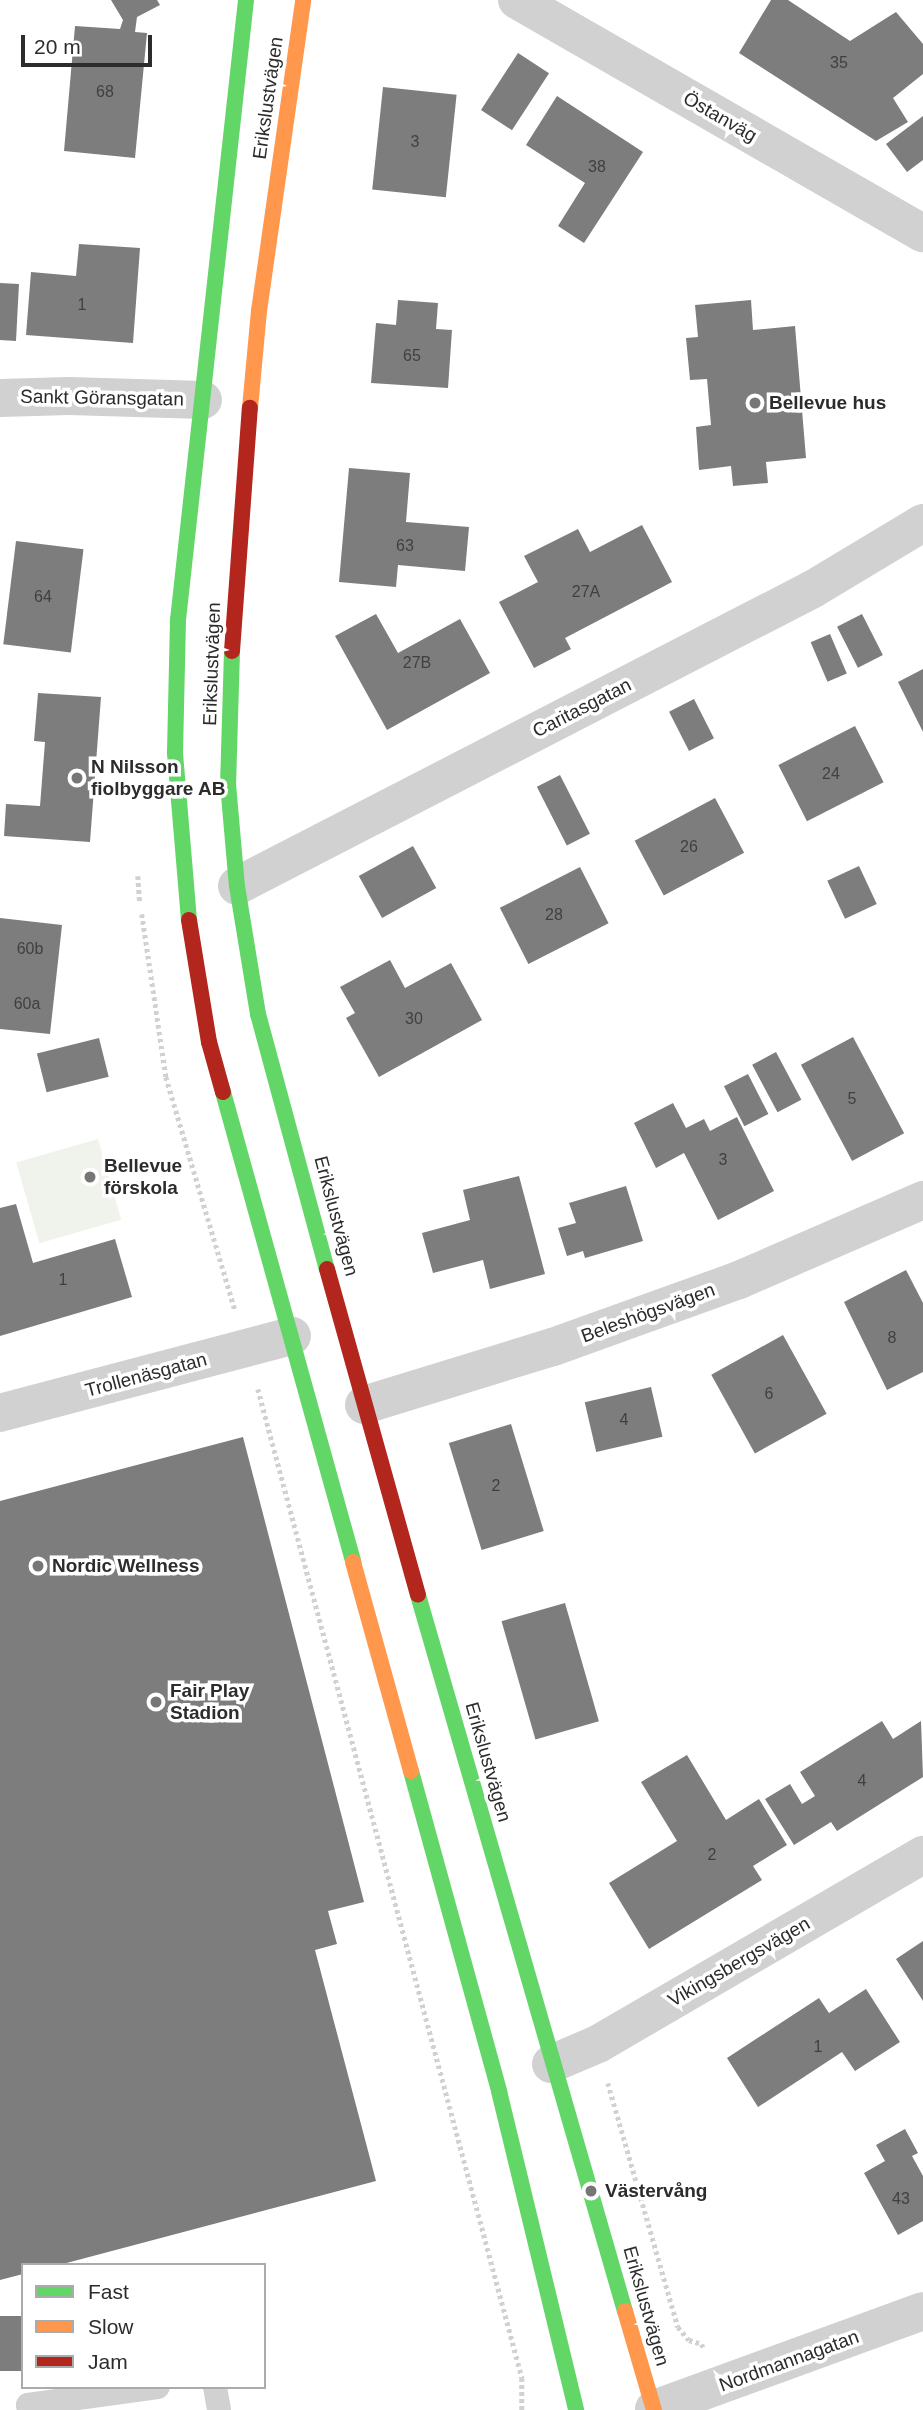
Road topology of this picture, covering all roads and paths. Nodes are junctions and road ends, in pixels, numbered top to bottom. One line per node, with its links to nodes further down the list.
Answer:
1 (246, 0): 6 (street, Erikslustvägen)
2 (303, 0): 8 (street, Erikslustvägen)
3 (517, 0): 4 (street, Östanväg)
4 (923, 233)
5 (0, 398): 6 (street, Sankt Göransgatan)
6 (204, 400): 10 (street, Erikslustvägen)
7 (923, 523): 8 (street, Caritasgatan)
8 (237, 886): 11 (street, Erikslustvägen)
9 (923, 1200): 11 (street, Beleshögsvägen)
10 (292, 1336): 12 (street, Trollenäsgatan); 23 (street, Erikslustvägen)
11 (364, 1405): 15 (street, Erikslustvägen)
12 (0, 1413)
13 (923, 1854): 14 (street, Vikingsbergsvägen)
14 (598, 2044): 15 (street, Vikingsbergsvägen); 17 (path)
15 (551, 2064): 20 (street, Erikslustvägen)
16 (923, 2311): 20 (street, Nordmannagatan)
17 (678, 2327)
18 (144, 2389): 21 (lane)
19 (215, 2389): 22 (lane)
20 (652, 2409)
21 (29, 2410)
22 (219, 2410)
23 (576, 2410)

